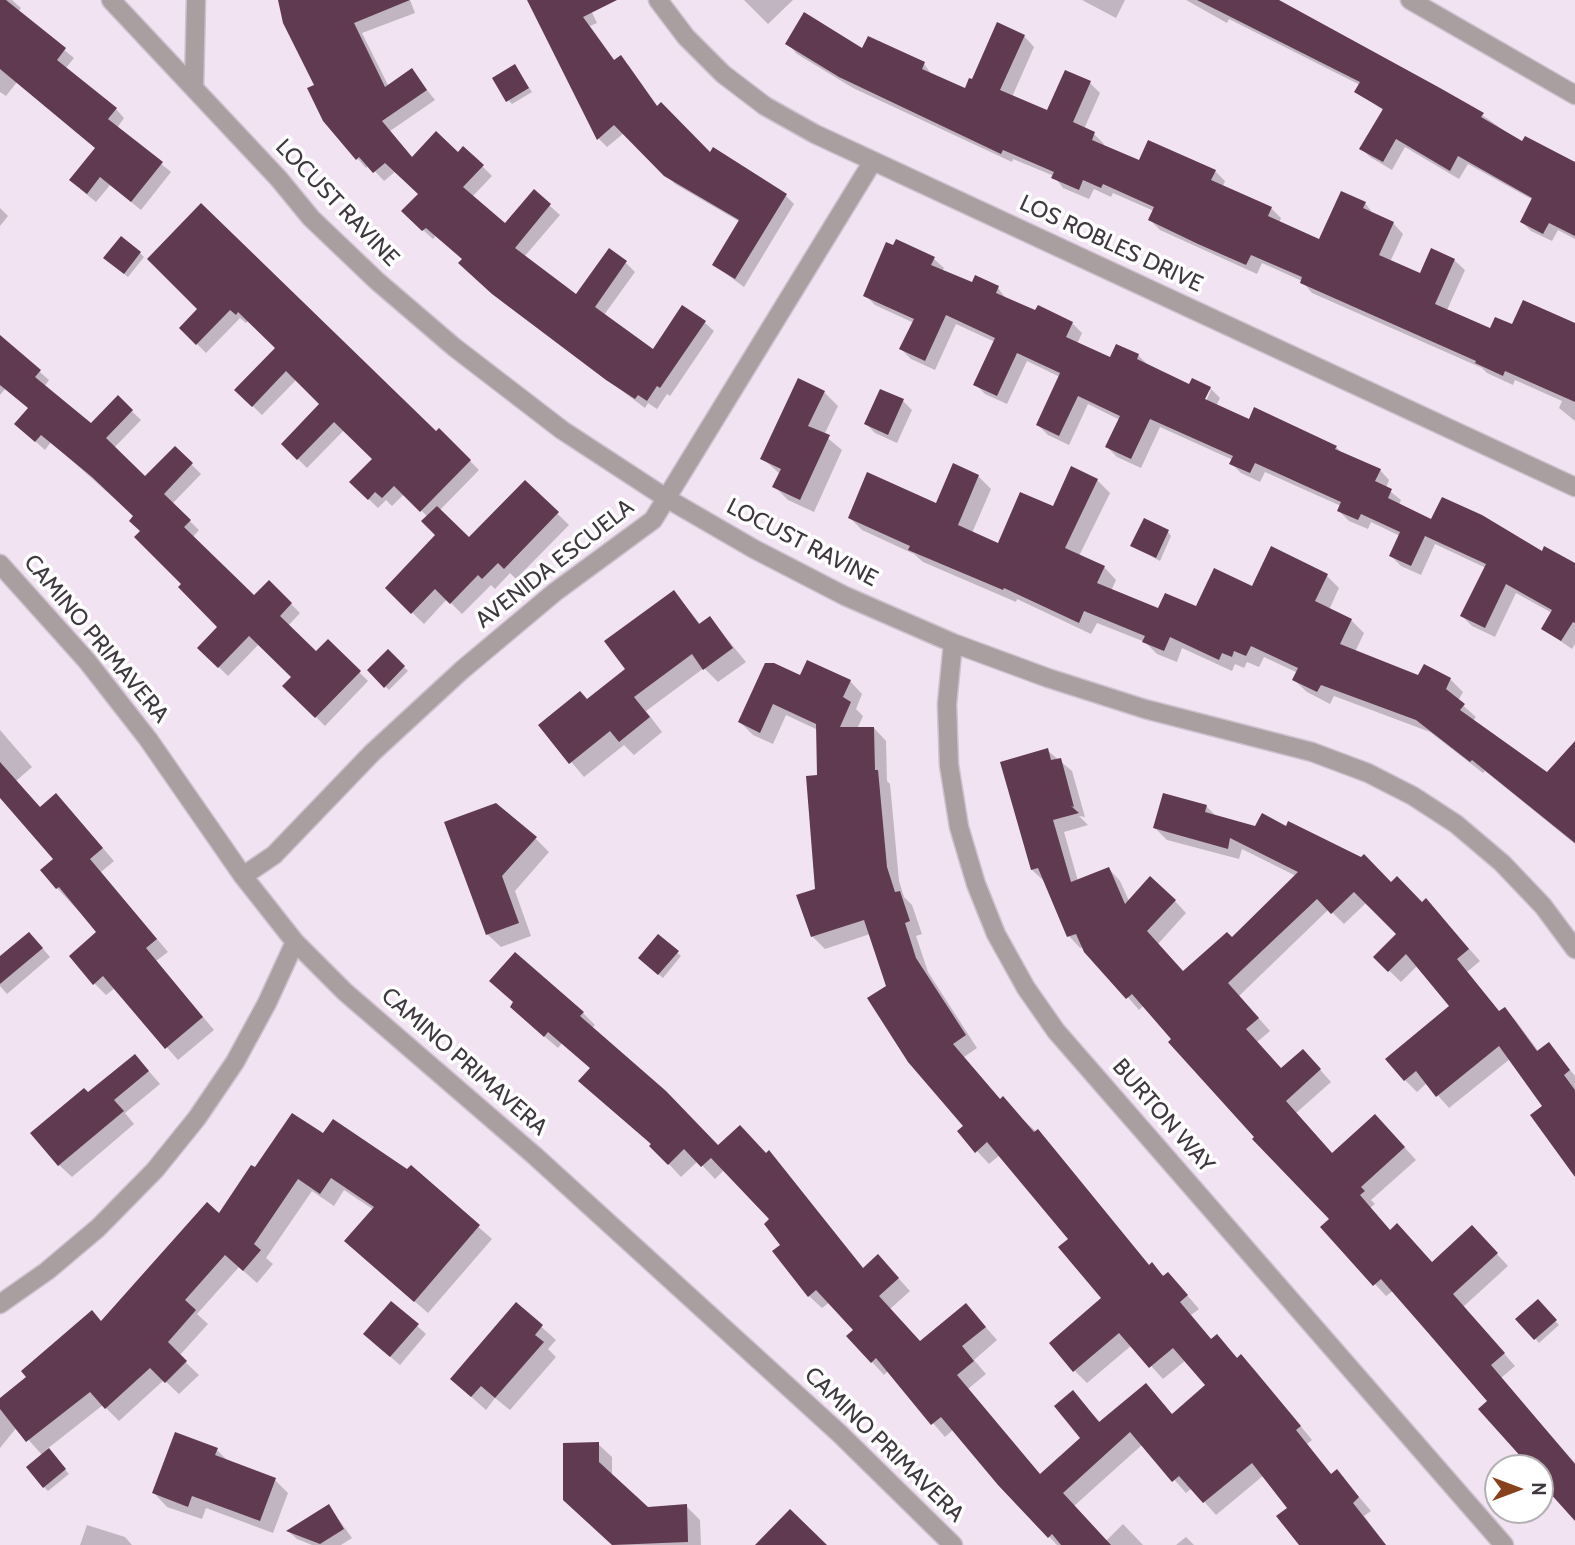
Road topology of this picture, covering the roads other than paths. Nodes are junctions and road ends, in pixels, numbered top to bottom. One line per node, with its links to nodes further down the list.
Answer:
1 (111, 0): 5 (street, LOCUST RAVINE)
2 (196, 0): 5 (street)
3 (658, 0): 7 (street, LOS ROBLES DRIVE)
4 (1410, 0): 6 (street)
5 (194, 88): 9 (street, LOCUST RAVINE)
6 (1575, 95)
7 (873, 161): 8 (street, LOS ROBLES DRIVE); 9 (street, AVENIDA ESCUELA)
8 (1575, 487)
9 (666, 498): 11 (street, LOCUST RAVINE); 12 (street, AVENIDA ESCUELA)
10 (0, 564): 12 (street, CAMINO PRIMAVERA)
11 (953, 643): 14 (street, LOCUST RAVINE); 17 (street, BURTON WAY)
12 (243, 876): 13 (street, CAMINO PRIMAVERA)
13 (295, 942): 15 (street); 16 (street, CAMINO PRIMAVERA)
14 (1575, 949)
15 (0, 1304)
16 (953, 1545)
17 (1504, 1545)

